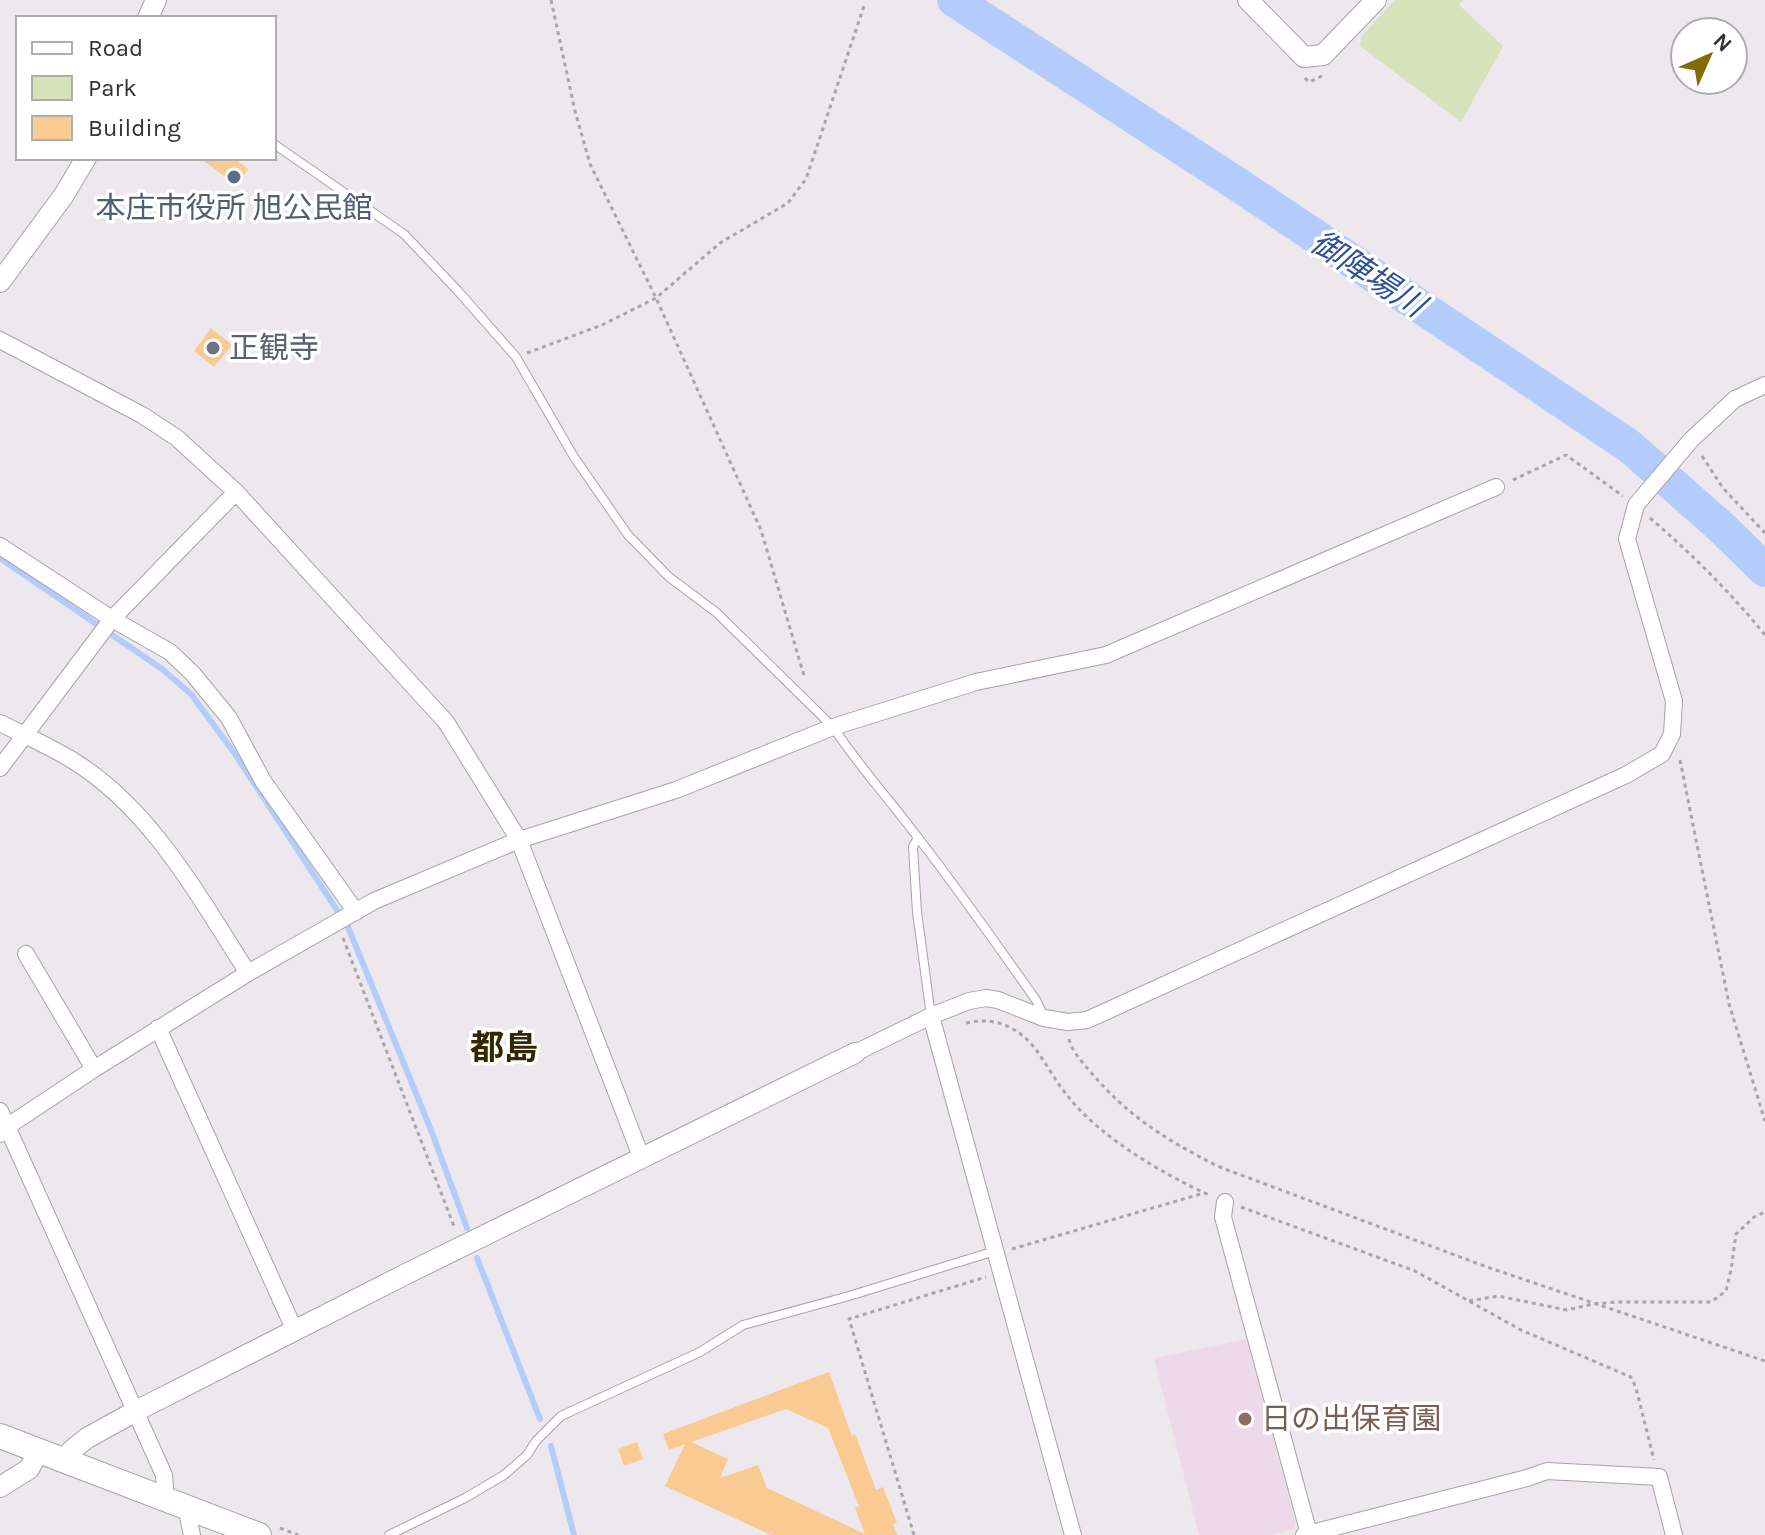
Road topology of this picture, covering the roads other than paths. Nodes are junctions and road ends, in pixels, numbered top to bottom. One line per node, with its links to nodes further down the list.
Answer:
1 (1248, 0): 2 (street)
2 (1376, 0)
3 (276, 145): 13 (lane)
4 (85, 160): 5 (street)
5 (0, 282)
6 (0, 340): 9 (street)
7 (1765, 385): 21 (street)
8 (1496, 487): 13 (street)
9 (236, 492): 11 (street); 17 (street)
10 (0, 546): 11 (street)
11 (112, 619): 14 (street); 18 (street)
12 (0, 723): 14 (street)
13 (833, 727): 16 (lane); 17 (street)
14 (26, 736): 15 (street); 20 (street)
15 (0, 768)
16 (918, 837): 21 (lane); 22 (lane)
17 (519, 840): 18 (street); 27 (street)
18 (356, 912): 20 (street)
19 (26, 954): 25 (street)
20 (248, 973): 23 (street)
21 (1044, 1018): 22 (street)
22 (933, 1022): 24 (street); 29 (street)
23 (158, 1028): 25 (street); 30 (street)
24 (855, 1053): 27 (street)
25 (94, 1069): 26 (street)
26 (3, 1124): 31 (street)
27 (642, 1159): 30 (street)
28 (1225, 1202): 37 (street)
29 (995, 1251): 40 (lane); 41 (street)
30 (295, 1331): 31 (street)
31 (136, 1411): 34 (street); 36 (street)
32 (0, 1436): 33 (main road)
33 (39, 1451): 34 (main road); 35 (street)
34 (64, 1460): 36 (main road)
35 (0, 1487)
36 (176, 1504): 38 (street); 39 (main road)
37 (1306, 1534): 42 (street)
38 (192, 1535)
39 (259, 1535)
40 (389, 1535)
41 (1073, 1535)
42 (1674, 1535)

